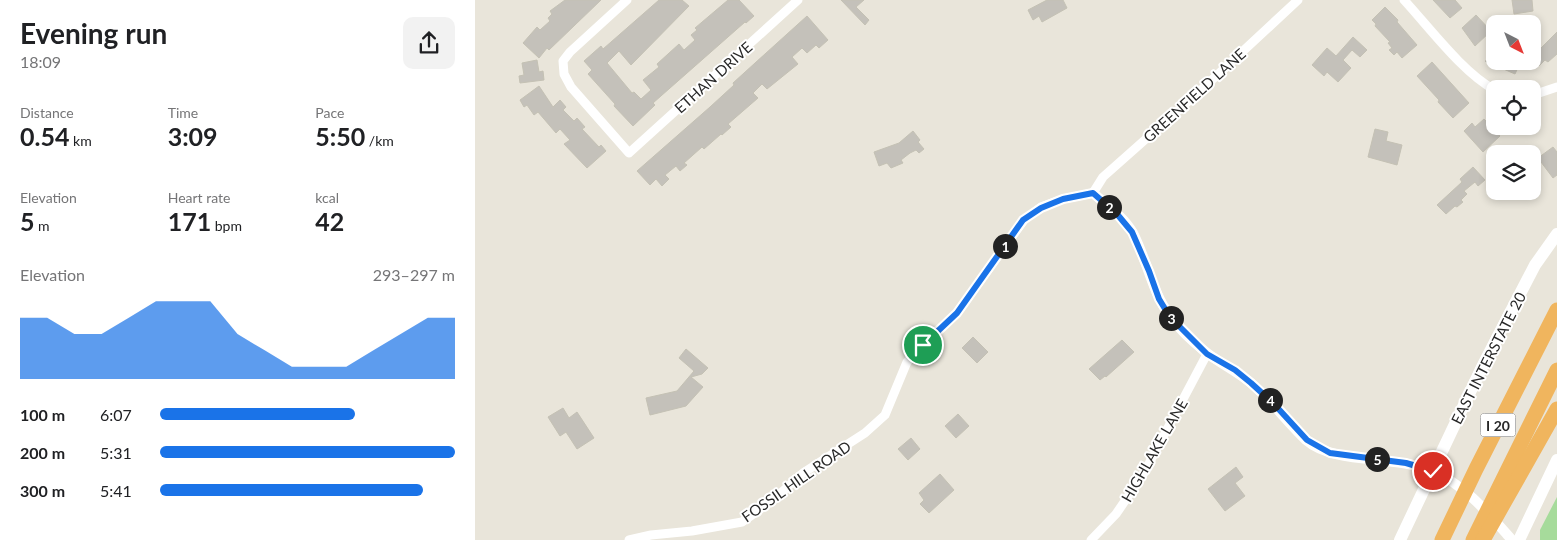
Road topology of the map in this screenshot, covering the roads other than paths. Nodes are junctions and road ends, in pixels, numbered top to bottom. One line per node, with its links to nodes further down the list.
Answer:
1 (627, 0): 2 (street, ETHAN DRIVE)
2 (798, 0)
3 (1298, 0): 8 (street, GREENFIELD LANE)
4 (1404, 0): 5 (street)
5 (1486, 85)
6 (1557, 87): 7 (street)
7 (1541, 92)
8 (1093, 193): 11 (street); 16 (street, FOSSIL HILL ROAD)
9 (1557, 234): 15 (main road, EAST INTERSTATE 20)
10 (1557, 310): 19 (highway, I 20)
11 (1207, 354): 15 (street); 17 (street, HIGHLAKE LANE)
12 (1557, 370): 20 (highway, I 20)
13 (1557, 408): 21 (highway)
14 (1557, 460): 23 (main road)
15 (1433, 471): 18 (main road, EAST INTERSTATE 20); 22 (street)
16 (629, 540)
17 (1091, 540)
18 (1400, 540)
19 (1442, 540)
20 (1473, 540)
21 (1483, 540)
22 (1512, 540)
23 (1519, 540)

